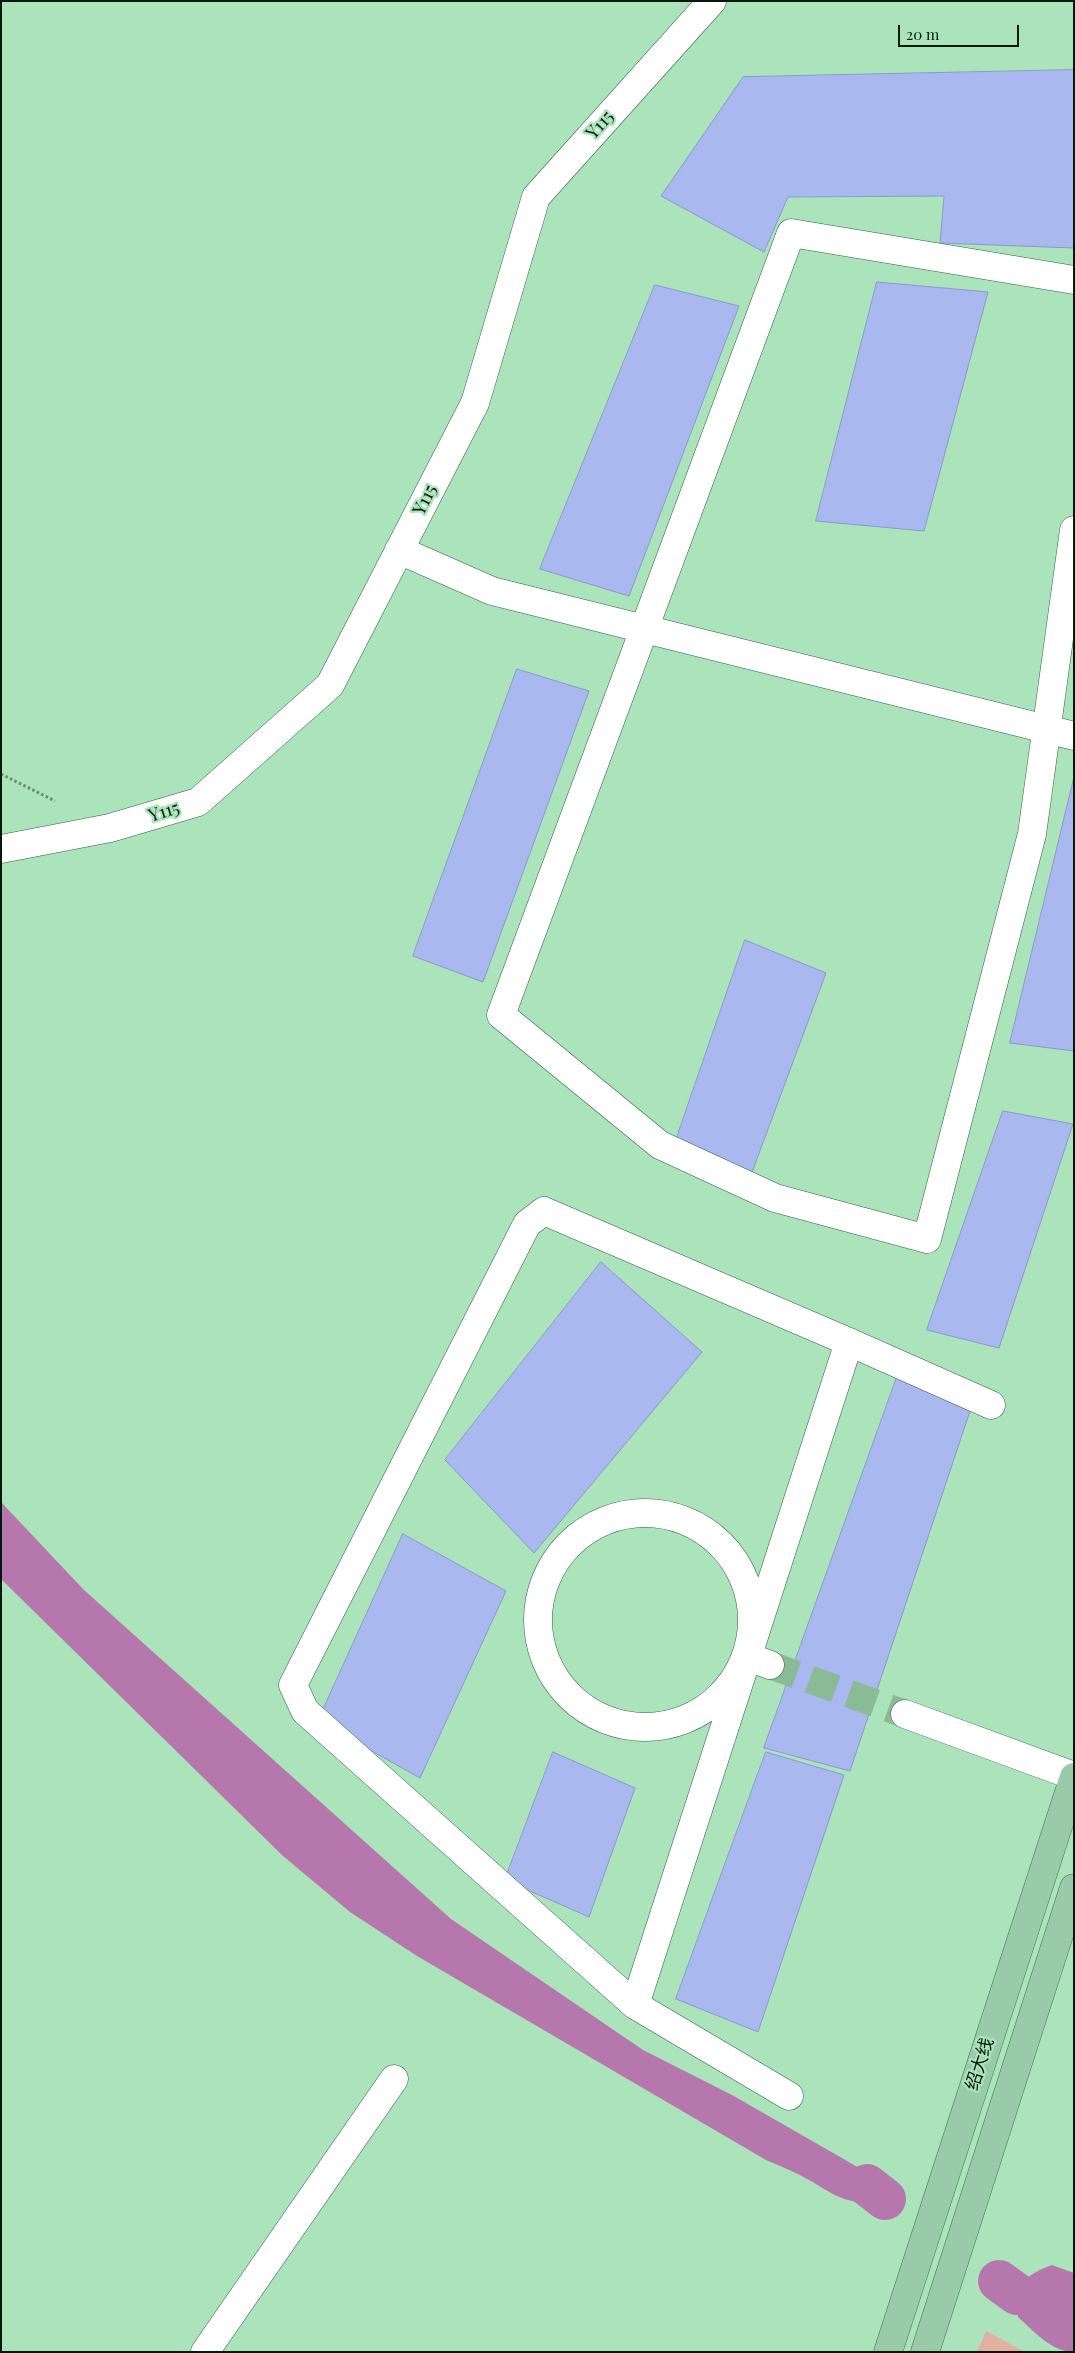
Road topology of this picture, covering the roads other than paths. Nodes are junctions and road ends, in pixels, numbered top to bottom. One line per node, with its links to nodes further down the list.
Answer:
1 (712, 1): 4 (street, Y115)
2 (1074, 280): 5 (street)
3 (1074, 530): 6 (street)
4 (399, 550): 5 (street); 8 (street, Y115)
5 (644, 629): 6 (street); 6 (street)
6 (1046, 731): 7 (street)
7 (1074, 736)
8 (1, 850)
9 (849, 1342): 10 (street); 11 (street); 15 (street)
10 (991, 1405)
11 (759, 1661): 11 (street); 15 (street)
12 (905, 1714): 13 (street)
13 (1074, 1776): 19 (main road, 绍大线)
14 (1074, 1888): 20 (main road, 绍大线)
15 (635, 2005): 17 (street)
16 (394, 2078): 18 (street)
17 (789, 2096)
18 (206, 2352)
19 (888, 2352)
20 (925, 2352)

